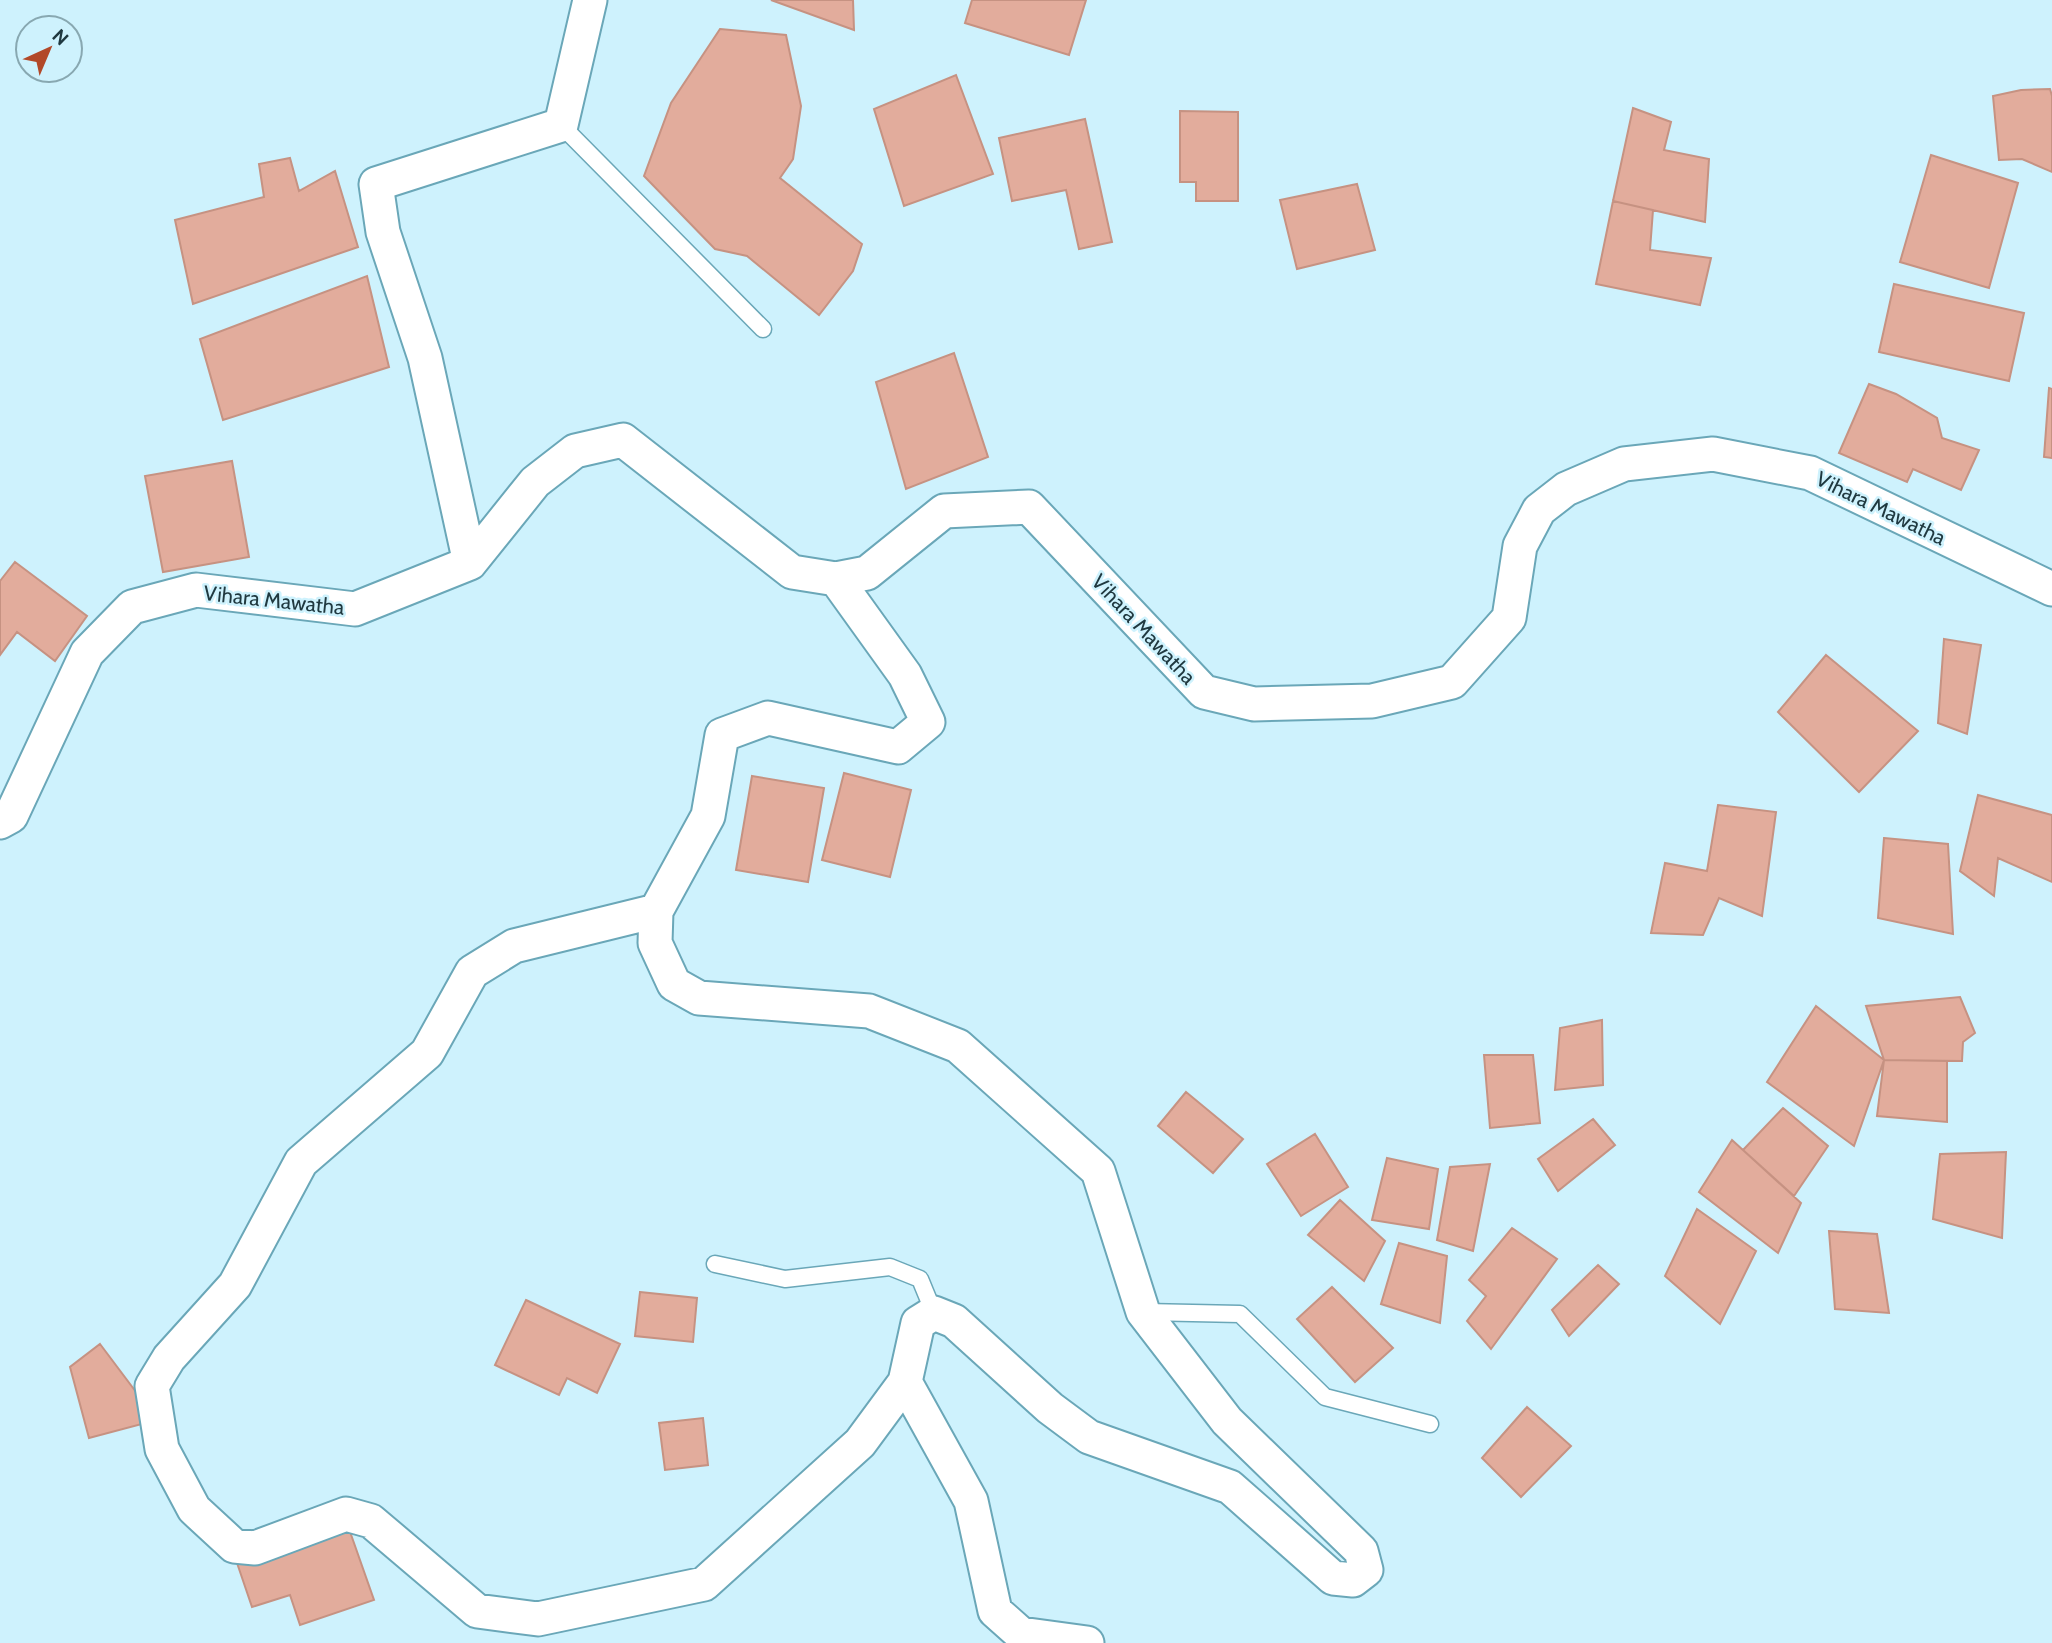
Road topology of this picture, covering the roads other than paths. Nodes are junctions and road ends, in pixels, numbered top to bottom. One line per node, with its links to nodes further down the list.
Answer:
1 (590, 0): 2 (street)
2 (561, 125): 3 (lane); 4 (street)
3 (763, 329)
4 (470, 563): 5 (street, Vihara Mawatha); 7 (street, Vihara Mawatha)
5 (836, 579): 6 (street, Vihara Mawatha); 8 (street)
6 (2052, 590)
7 (0, 822)
8 (656, 911): 10 (street); 12 (street)
9 (715, 1264): 11 (lane)
10 (1143, 1312): 11 (street); 13 (lane)
11 (934, 1313): 12 (street)
12 (905, 1382): 14 (street)
13 (1430, 1424)
14 (1087, 1643)

